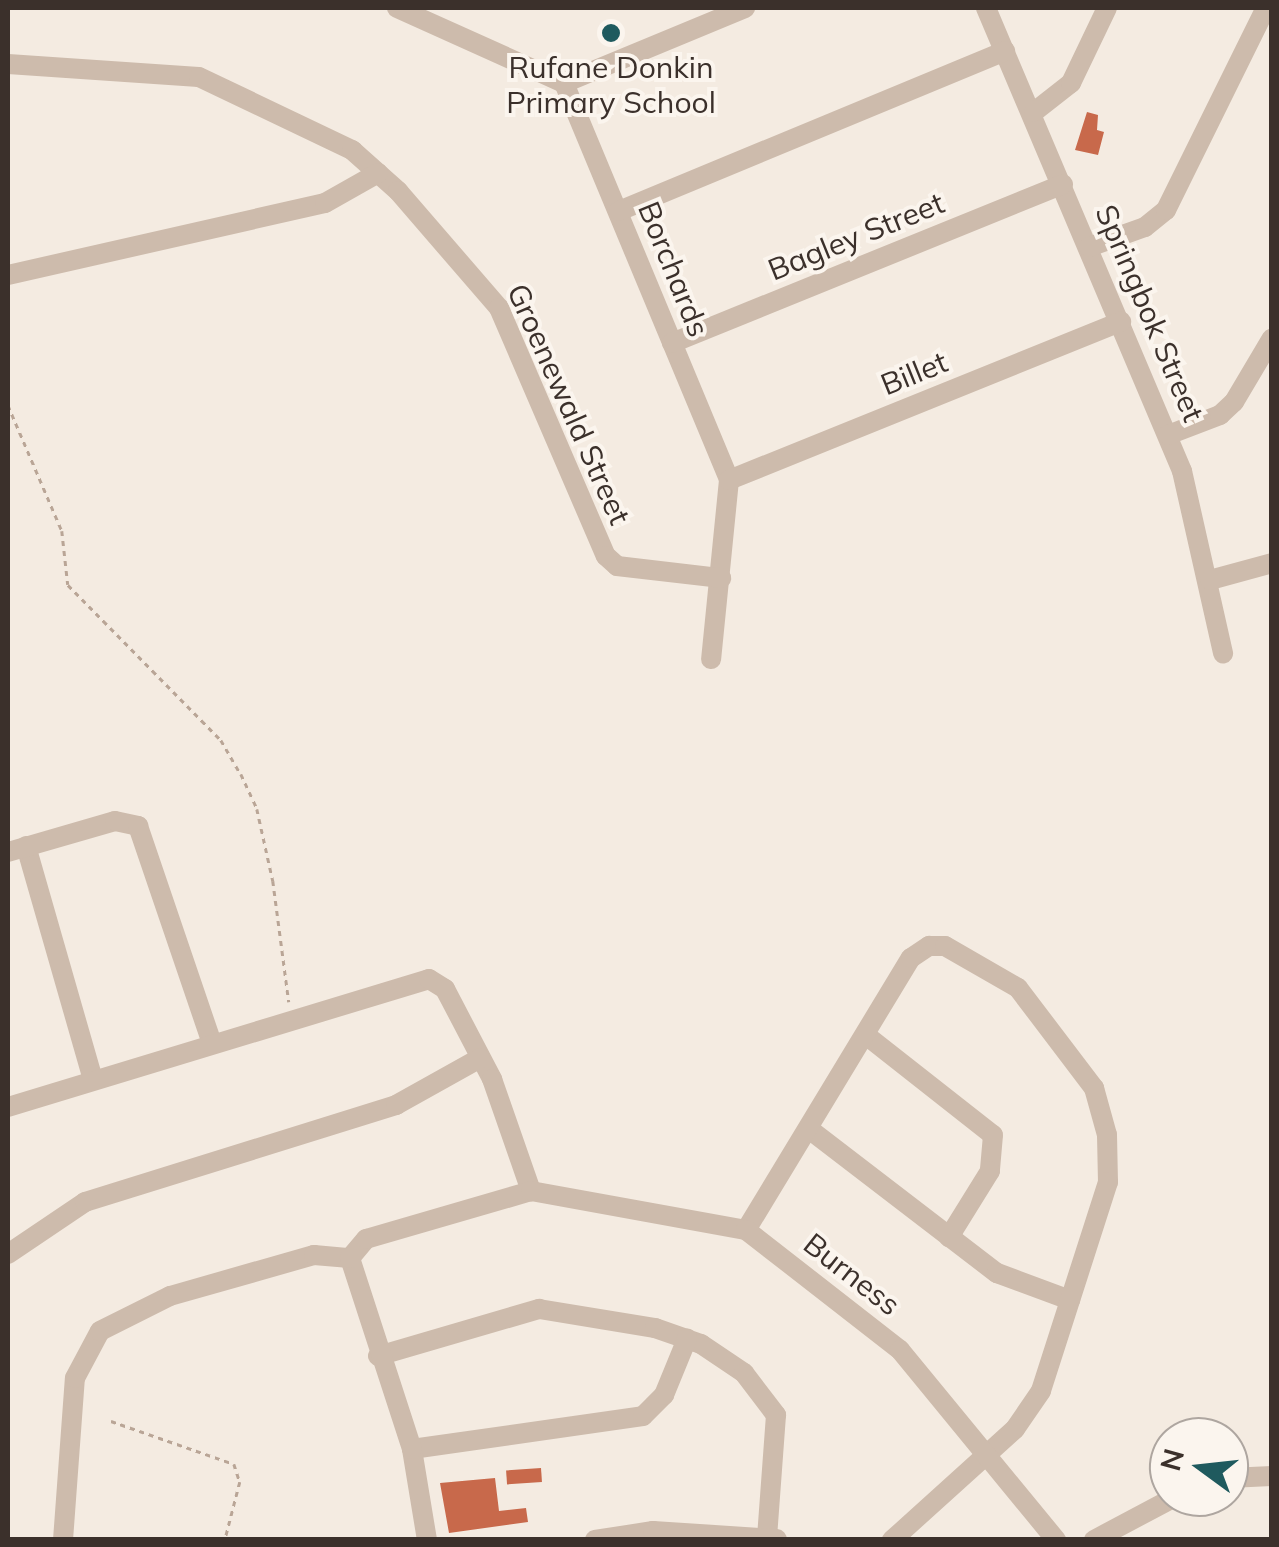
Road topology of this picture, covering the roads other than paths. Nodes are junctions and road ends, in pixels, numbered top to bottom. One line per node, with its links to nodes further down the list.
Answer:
1 (397, 8): 6 (street)
2 (745, 8): 9 (street)
3 (986, 8): 7 (street, Springbok Street)
4 (1107, 8): 10 (street)
5 (1266, 8): 14 (street)
6 (423, 13): 9 (street)
7 (1005, 51): 10 (street, Springbok Street); 13 (street)
8 (8, 64): 11 (street, Groenewald Street)
9 (564, 83): 13 (street, Borchards)
10 (1034, 112): 12 (street, Springbok Street)
11 (378, 172): 15 (street); 22 (street, Groenewald Street)
12 (1063, 184): 14 (street, Springbok Street); 17 (street, Bagley Street)
13 (619, 211): 17 (street, Borchards)
14 (1089, 248): 16 (street, Springbok Street)
15 (8, 275)
16 (1121, 322): 19 (street, Springbok Street); 20 (street, Billet)
17 (672, 343): 20 (street, Borchards)
18 (1269, 348): 19 (street)
19 (1168, 436): 23 (street, Springbok Street)
20 (729, 480): 22 (street, Borchards)
21 (1272, 563): 23 (street)
22 (721, 578): 25 (street, Borchards)
23 (1210, 580): 24 (street, Springbok Street)
24 (1223, 653)
25 (711, 660)
26 (17, 849): 28 (street); 30 (street)
27 (868, 1036): 32 (street); 35 (street); 38 (street)
28 (212, 1043): 29 (street); 30 (street)
29 (480, 1058): 33 (street); 36 (street)
30 (93, 1079): 31 (street)
31 (8, 1106)
32 (809, 1128): 34 (street); 35 (street)
33 (531, 1191): 34 (street, Burness); 37 (street, Burness)
34 (746, 1230): 42 (street, Burness)
35 (950, 1237): 38 (street)
36 (8, 1254)
37 (351, 1254): 40 (street); 45 (street)
38 (1070, 1300): 42 (street)
39 (687, 1338): 40 (street); 41 (street); 44 (street)
40 (378, 1356): 41 (street)
41 (412, 1449): 46 (street)
42 (986, 1453): 48 (street); 49 (street, Burness)
43 (1149, 1511): 50 (street)
44 (773, 1539): 47 (street)
45 (63, 1540)
46 (427, 1540)
47 (595, 1540)
48 (892, 1540)
49 (1056, 1540)
50 (1094, 1540)

